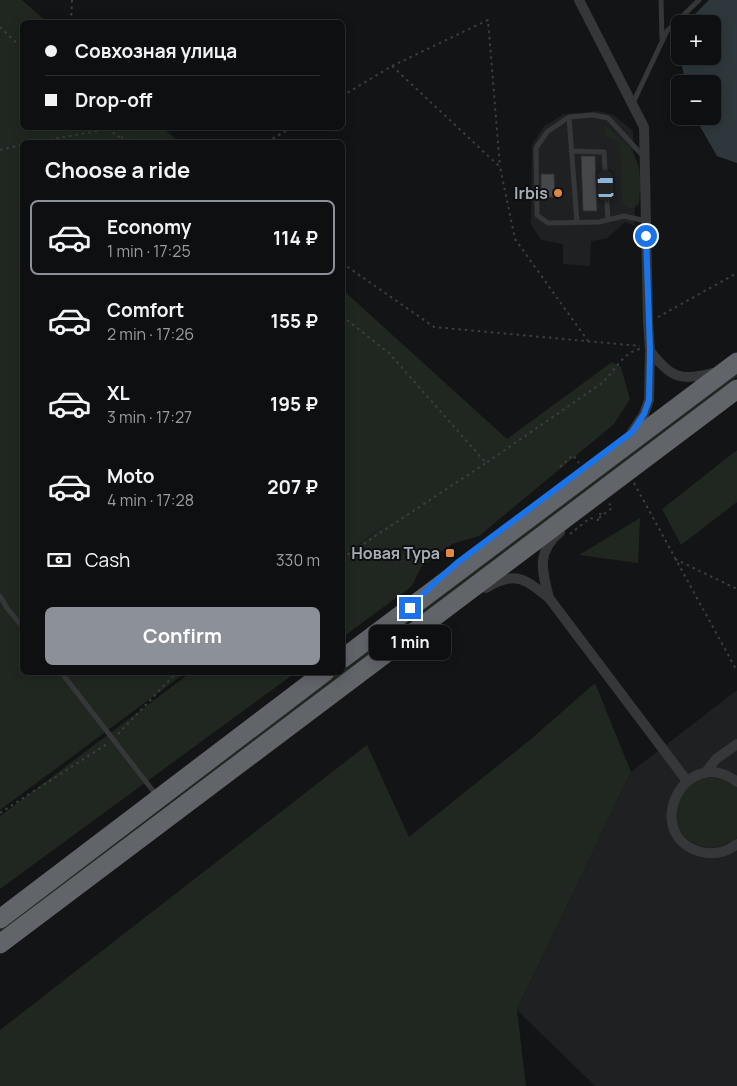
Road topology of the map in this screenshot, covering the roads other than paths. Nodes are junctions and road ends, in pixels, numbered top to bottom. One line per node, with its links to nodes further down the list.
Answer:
1 (579, 0): 5 (street)
2 (662, 0): 4 (lane)
3 (699, 0): 4 (lane)
4 (662, 42): 5 (lane)
5 (632, 103): 8 (street)
6 (569, 117): 7 (lane); 8 (lane); 10 (lane)
7 (571, 151): 9 (lane); 10 (lane)
8 (645, 158): 11 (street)
9 (608, 220): 10 (lane); 11 (lane)
10 (576, 222)
11 (646, 222): 12 (street)
12 (650, 349): 15 (street); 17 (street)
13 (737, 354): 15 (street)
14 (737, 362): 21 (highway)
15 (712, 373): 17 (street)
16 (737, 389): 18 (highway)
17 (632, 432): 21 (street)
18 (629, 478): 20 (street); 23 (highway)
19 (0, 596): 22 (lane)
20 (549, 598): 23 (street); 29 (street)
21 (410, 608): 24 (highway)
22 (20, 624)
23 (415, 630): 34 (highway)
24 (345, 657)
25 (63, 675): 31 (lane)
26 (321, 675): 31 (highway)
27 (737, 744): 28 (street)
28 (705, 773): 29 (street); 30 (street)
29 (687, 781): 32 (street)
30 (737, 782)
31 (158, 798): 33 (highway)
32 (737, 844)
33 (0, 919)
34 (0, 944)

